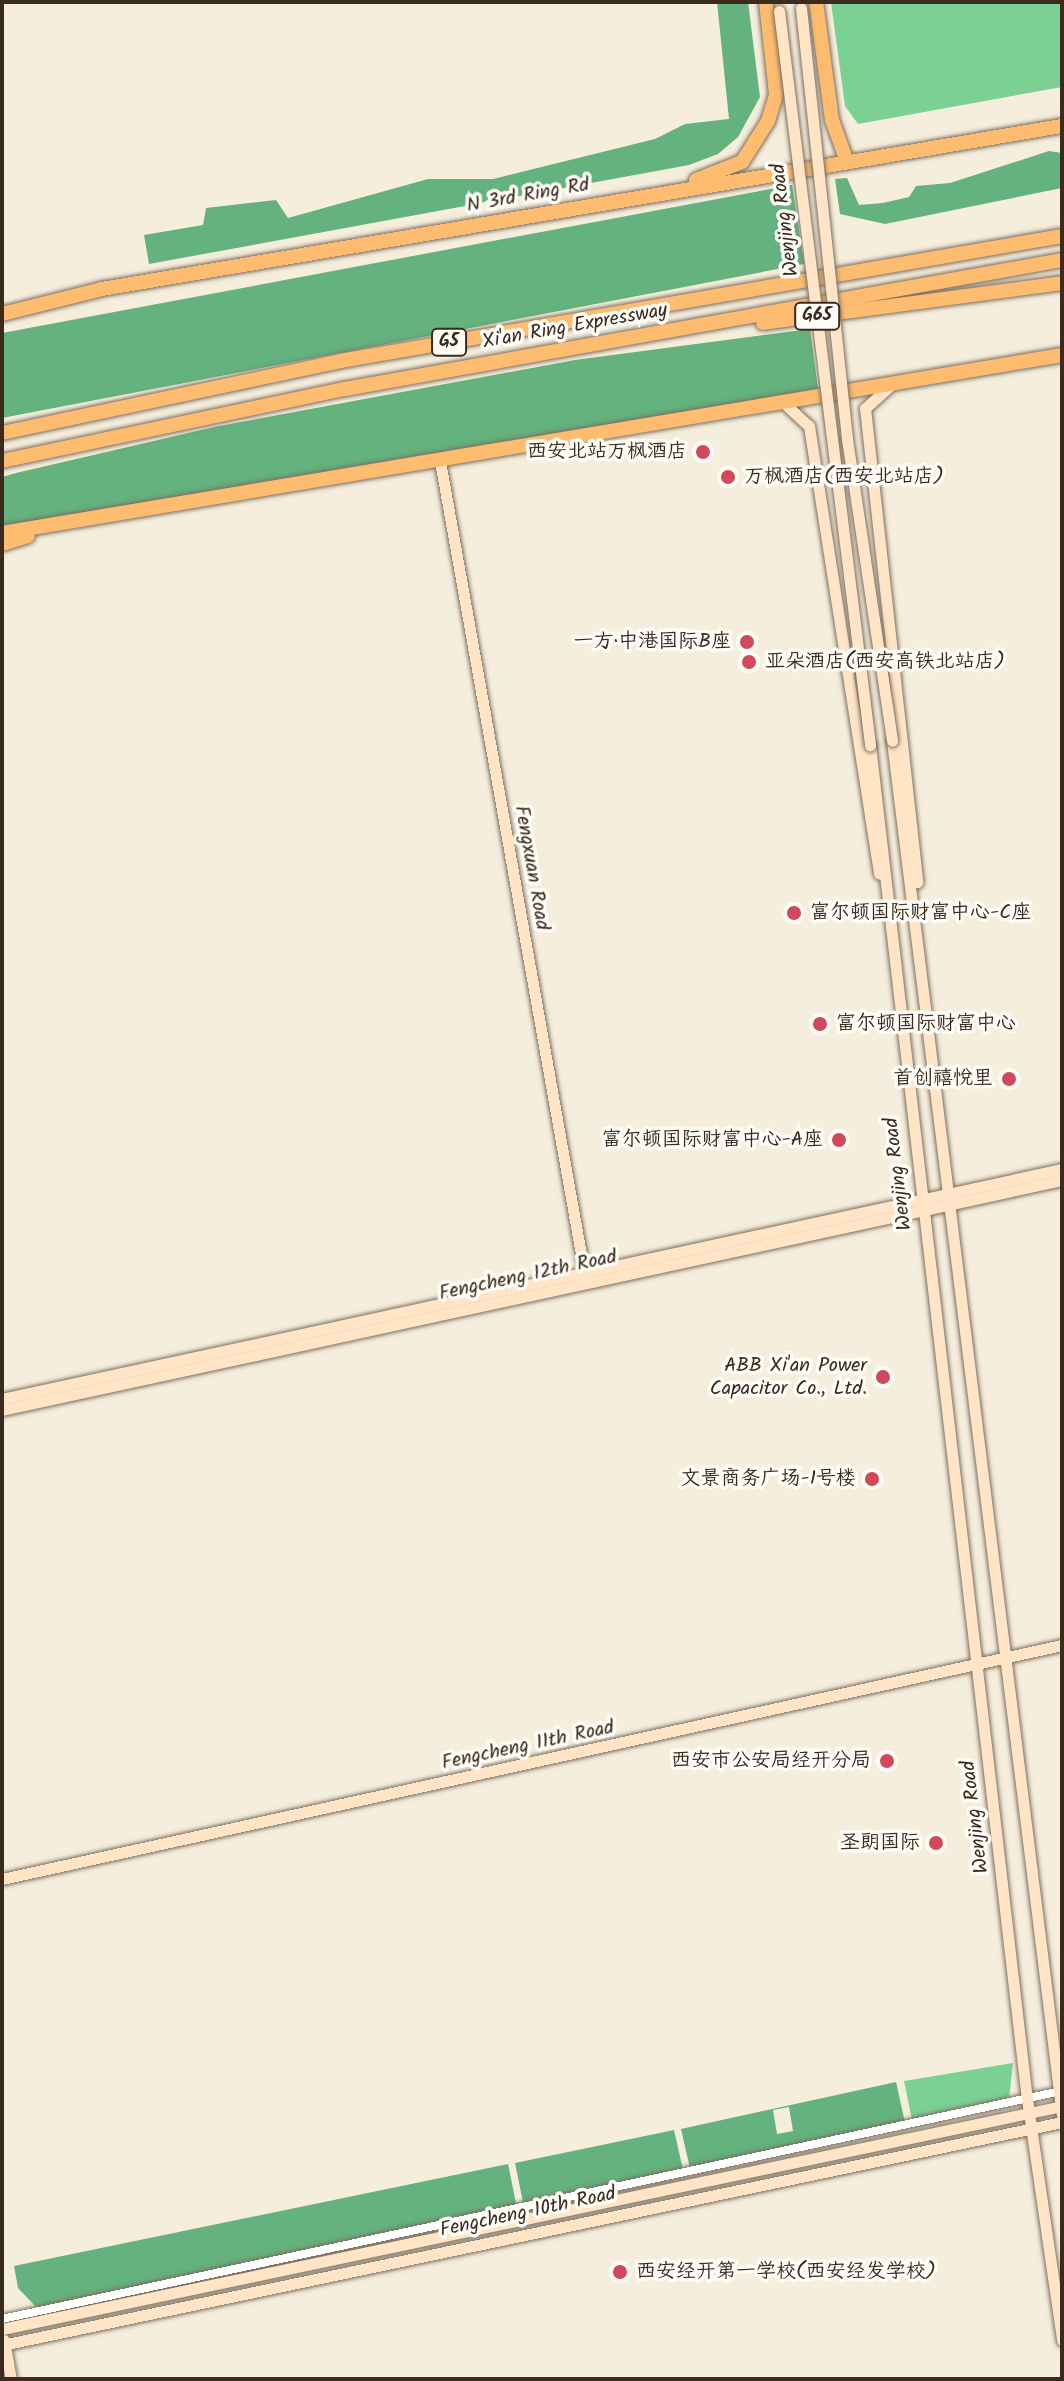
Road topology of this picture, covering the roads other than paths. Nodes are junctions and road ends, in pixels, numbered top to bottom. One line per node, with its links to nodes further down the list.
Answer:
1 (766, 2): 7 (highway)
2 (816, 2): 6 (highway)
3 (800, 5): 25 (main road, Wenjing Road, bridge)
4 (778, 6): 24 (main road, Wenjing Road, bridge)
5 (1062, 126): 6 (highway, N 3rd Ring Rd)
6 (847, 162): 7 (highway, N 3rd Ring Rd)
7 (664, 192): 13 (highway, N 3rd Ring Rd)
8 (1062, 228): 11 (highway)
9 (1062, 236): 11 (highway, Xi'an Ring Expressway / G5)
10 (1062, 260): 14 (highway, Xi'an Ring Expressway / G5)
11 (900, 264): 18 (highway, Xi'an Ring Expressway / G5)
12 (1062, 283): 14 (highway, G65)
13 (2, 314)
14 (572, 348): 19 (highway, Xi'an Ring Expressway / G5)
15 (1062, 355): 16 (highway)
16 (892, 384): 17 (highway); 25 (main road)
17 (784, 403): 20 (highway); 24 (main road)
18 (2, 433)
19 (2, 461)
20 (440, 461): 21 (highway); 30 (main road, Fengxuan Road)
21 (68, 523): 22 (highway); 23 (highway)
22 (2, 533)
23 (2, 544)
24 (888, 902): 29 (main road, Wenjing Road)
25 (917, 915): 28 (main road, Wenjing Road)
26 (1062, 1169): 28 (main road, Fengcheng 12th Road)
27 (1062, 1180): 28 (main road, Fengcheng 12th Road)
28 (949, 1199): 29 (main road, Fengcheng 12th Road); 34 (main road, Wenjing Road)
29 (921, 1206): 30 (main road, Fengcheng 12th Road); 35 (main road, Wenjing Road)
30 (585, 1276): 31 (main road, Fengcheng 12th Road); 32 (main road, Fengcheng 12th Road)
31 (2, 1399)
32 (2, 1410)
33 (1062, 1645): 34 (main road, Fengcheng 11th Road)
34 (1004, 1658): 35 (main road, Fengcheng 11th Road); 37 (main road, Wenjing Road)
35 (975, 1664): 36 (main road, Fengcheng 11th Road); 38 (main road, Wenjing Road)
36 (2, 1879)
37 (1060, 2091): 38 (street); 39 (main road, Wenjing Road)
38 (1027, 2099): 40 (main road, Wenjing Road); 43 (street)
39 (1061, 2109): 40 (main road, Fengcheng 10th Road)
40 (1032, 2114): 42 (main road, Wenjing Road); 44 (main road, Fengcheng 10th Road)
41 (1062, 2122): 42 (main road, Fengcheng 10th Road)
42 (1036, 2128): 45 (main road, Wenjing Road); 46 (main road, Fengcheng 10th Road)
43 (2, 2319)
44 (2, 2329): 46 (main road)
45 (1062, 2340)
46 (3, 2345): 47 (main road)
47 (11, 2379)

